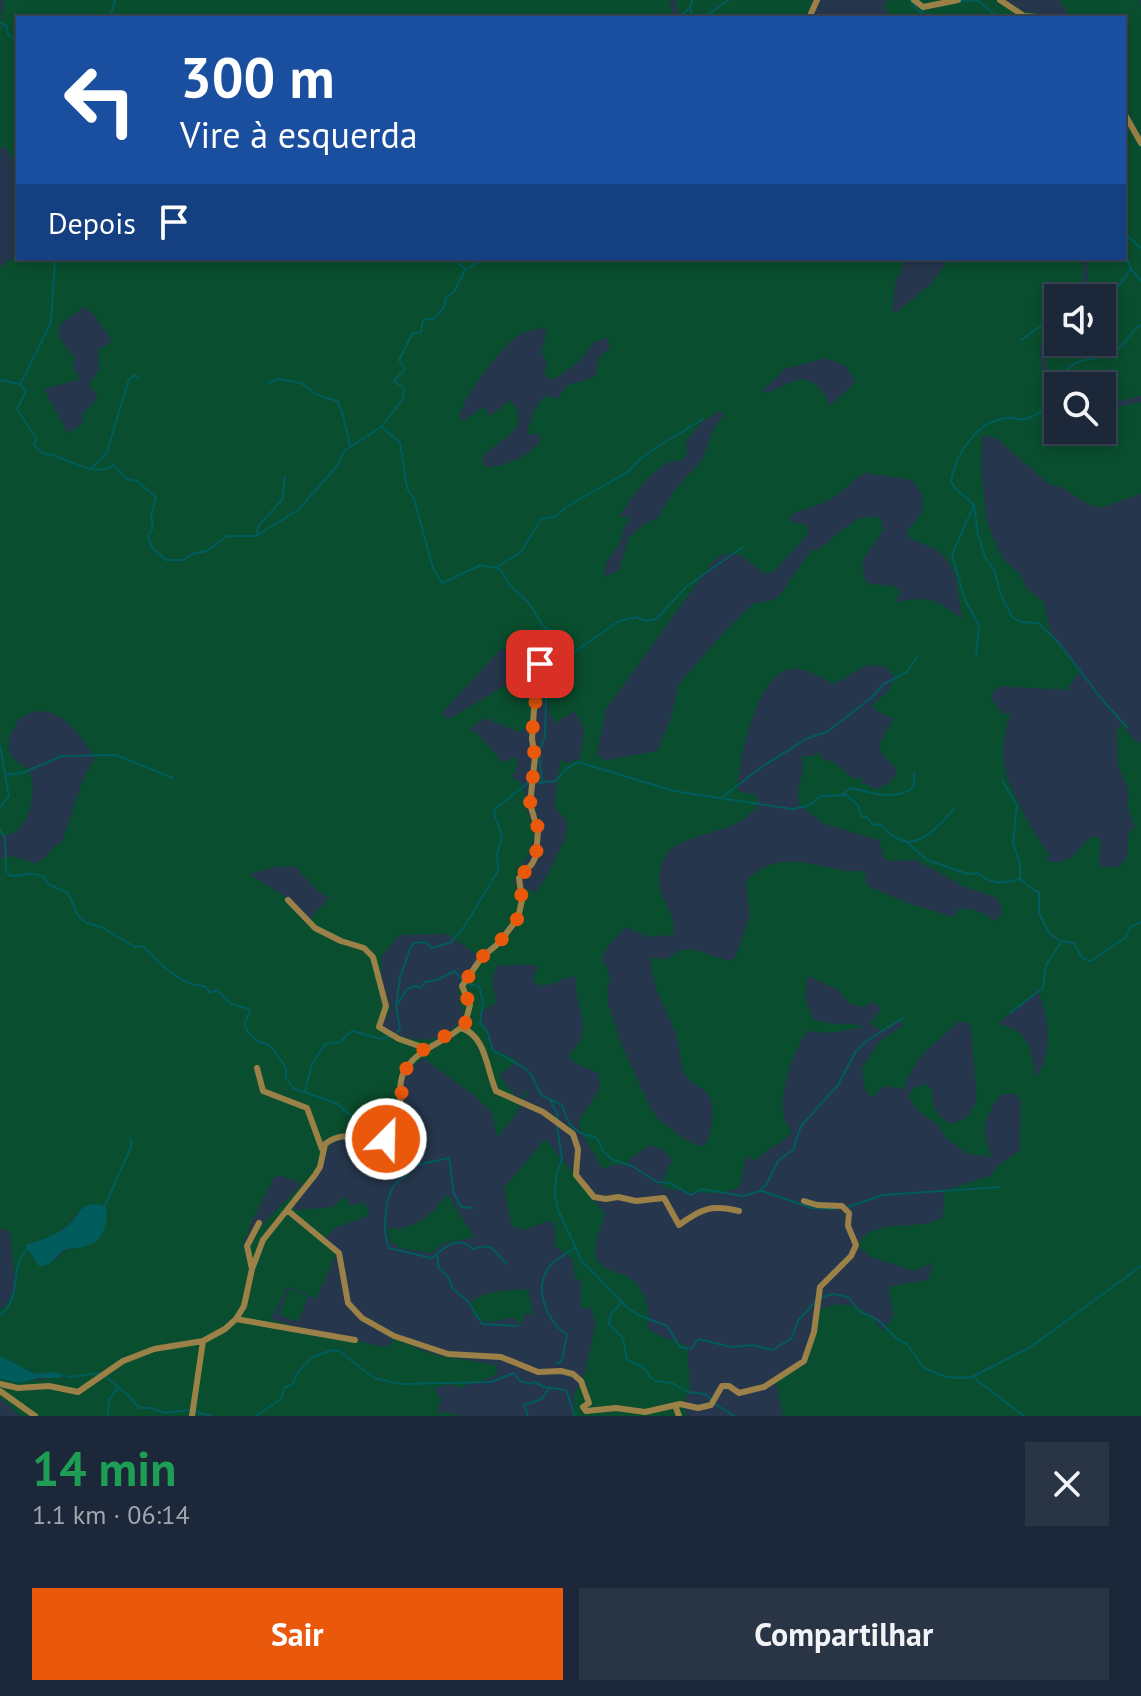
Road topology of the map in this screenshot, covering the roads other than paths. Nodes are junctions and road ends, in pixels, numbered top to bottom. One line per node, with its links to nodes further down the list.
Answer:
1 (914, 0): 2 (street)
2 (958, 0)
3 (1000, 0): 4 (street)
4 (1024, 16)
5 (1126, 117): 6 (street)
6 (1141, 143)
7 (530, 653): 9 (street)
8 (288, 900): 10 (street)
9 (461, 1028): 10 (street); 15 (street)
10 (425, 1048): 12 (street)
11 (257, 1068): 12 (street)
12 (322, 1149): 14 (street)
13 (804, 1201): 23 (street)
14 (287, 1210): 17 (street); 23 (street)
15 (739, 1211)
16 (259, 1223): 17 (street)
17 (252, 1269): 18 (street)
18 (236, 1319): 19 (street); 20 (street)
19 (355, 1340)
20 (203, 1341): 21 (street); 25 (street)
21 (0, 1384)
22 (0, 1391): 24 (street)
23 (675, 1405): 26 (street)
24 (35, 1416)
25 (192, 1416)
26 (679, 1416)

